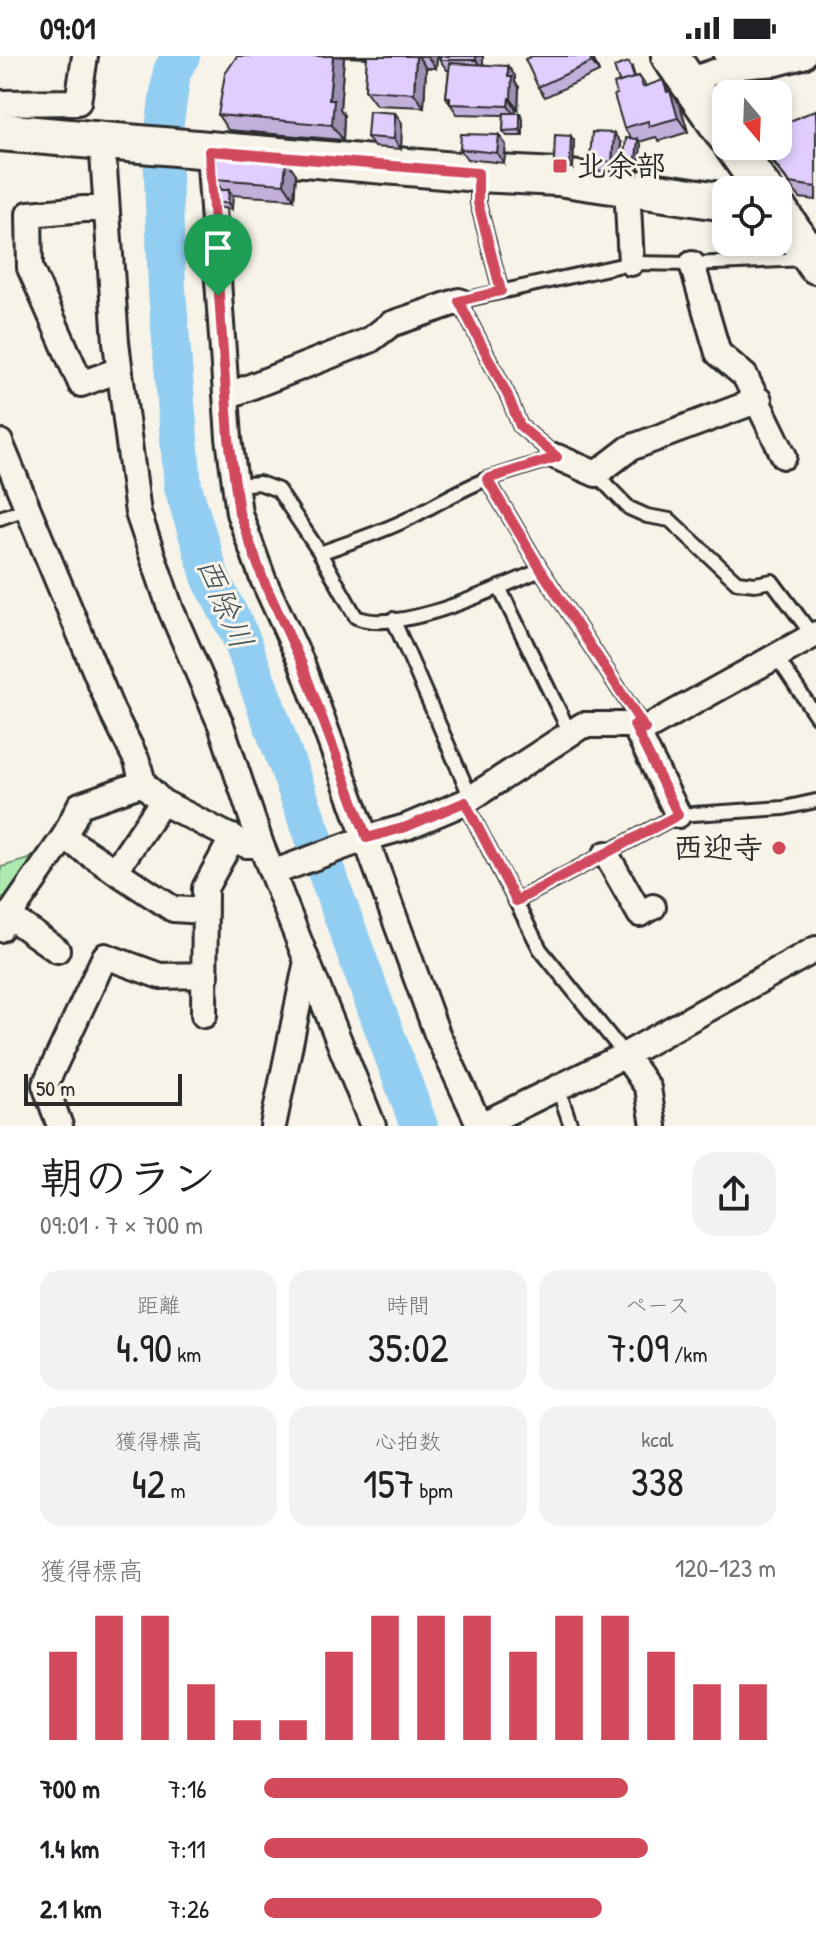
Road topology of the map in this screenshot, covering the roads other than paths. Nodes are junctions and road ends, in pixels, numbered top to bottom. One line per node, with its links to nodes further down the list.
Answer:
1 (85, 56): 5 (street)
2 (801, 60): 3 (street)
3 (728, 61): 4 (street)
4 (679, 69): 6 (main road)
5 (0, 103)
6 (712, 115)
7 (0, 132): 8 (main road)
8 (107, 140): 9 (main road); 13 (street)
9 (202, 150): 10 (main road); 23 (street)
10 (478, 173): 11 (main road); 20 (lane)
11 (627, 186): 12 (main road); 18 (street)
12 (712, 200)
13 (106, 207): 22 (street); 22 (street)
14 (792, 211): 15 (main road)
15 (816, 215)
16 (792, 230): 17 (main road)
17 (814, 262): 19 (lane)
18 (631, 263): 19 (lane); 20 (lane)
19 (692, 264): 24 (street)
20 (501, 291): 21 (lane)
21 (459, 301): 23 (street); 27 (lane)
22 (119, 370): 50 (street)
23 (227, 396): 30 (street)
24 (759, 400): 26 (street); 28 (street)
25 (0, 442): 31 (street)
26 (784, 456)
27 (557, 457): 28 (street); 29 (lane)
28 (596, 474): 37 (lane)
29 (487, 479): 33 (lane); 34 (lane)
30 (235, 485): 33 (lane); 49 (street)
31 (28, 508): 32 (lane); 42 (street)
32 (0, 518)
33 (320, 553): 36 (lane)
34 (541, 570): 35 (lane); 40 (lane)
35 (499, 587): 36 (lane); 41 (lane)
36 (393, 619): 43 (lane)
37 (814, 635): 38 (street)
38 (776, 656): 39 (lane); 40 (street)
39 (816, 716)
40 (639, 727): 41 (street); 46 (street)
41 (570, 733): 43 (street)
42 (143, 783): 45 (street); 47 (street)
43 (468, 800): 49 (street); 54 (lane)
44 (816, 801): 46 (lane)
45 (162, 802): 48 (street); 52 (street)
46 (678, 815): 51 (lane)
47 (64, 837): 52 (street); 57 (street)
48 (233, 837): 50 (street); 56 (street)
49 (366, 838): 53 (street); 68 (street)
50 (261, 845): 53 (street)
51 (606, 854): 54 (lane); 55 (street)
52 (115, 871): 56 (street)
53 (272, 872): 60 (street)
54 (516, 901): 63 (lane)
55 (653, 907)
56 (205, 911): 61 (street)
57 (4, 922): 59 (street)
58 (816, 949): 63 (street)
59 (57, 950)
60 (307, 961): 66 (street); 67 (street)
61 (206, 975): 62 (street); 65 (street)
62 (204, 1015)
63 (625, 1055): 64 (street); 70 (street)
64 (558, 1088): 68 (street); 69 (lane)
65 (60, 1126)
66 (273, 1126)
67 (373, 1126)
68 (480, 1126)
69 (571, 1126)
70 (654, 1126)

